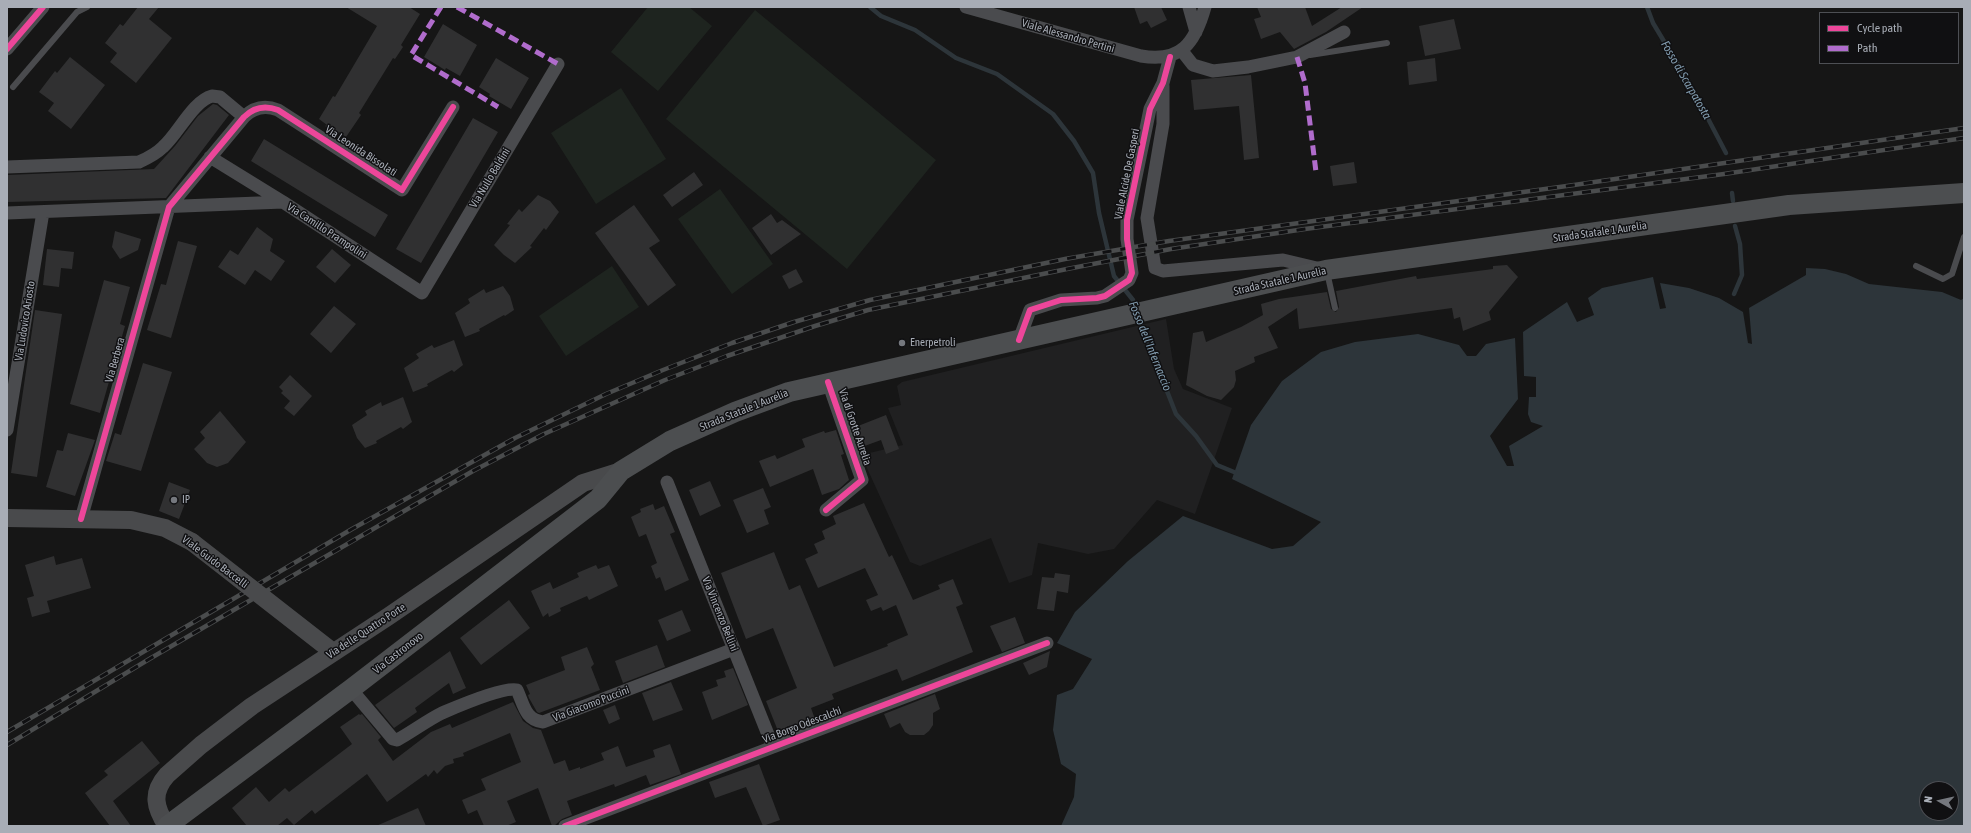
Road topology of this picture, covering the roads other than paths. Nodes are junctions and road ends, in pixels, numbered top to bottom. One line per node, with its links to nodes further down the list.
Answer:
1 (42, 7): 9 (street)
2 (87, 7): 15 (lane)
3 (966, 7): 11 (street, Viale Alessandro Pertini)
4 (1189, 7): 6 (street)
5 (1204, 9): 6 (street)
6 (1196, 32): 10 (street)
7 (1344, 32): 12 (street)
8 (1387, 43): 12 (lane)
9 (7, 49)
10 (1182, 51): 11 (street); 12 (street)
11 (1170, 57): 14 (street, Viale Alcide De Gasperi)
12 (1297, 57)
13 (558, 64): 28 (street, Via Nullo Baldini)
14 (1163, 82): 27 (street, Viale Alcide De Gasperi); 30 (street, Viale Alcide De Gasperi)
15 (13, 87)
16 (453, 107): 17 (street, Via Leonida Bissolati)
17 (244, 117): 18 (street); 19 (street)
18 (210, 157): 21 (street); 22 (street)
19 (7, 167)
20 (1964, 193): 27 (main road, Strada Statale 1 Aurelia)
21 (283, 202): 22 (street, Via Camillo Prampolini); 28 (street, Via Camillo Prampolini)
22 (169, 207): 23 (street, Via Camillo Prampolini); 38 (street, Via Berbera)
23 (43, 212): 24 (street, Via Camillo Prampolini); 32 (street, Via Ludovico Ariosto)
24 (7, 214)
25 (1964, 237): 26 (lane)
26 (1916, 266)
27 (1326, 270): 29 (lane); 30 (main road, Strada Statale 1 Aurelia)
28 (422, 293)
29 (1335, 308)
30 (1019, 340): 31 (main road, Strada Statale 1 Aurelia)
31 (828, 382): 34 (main road, Strada Statale 1 Aurelia); 36 (street, Via di Grotte Aurelia)
32 (11, 384): 33 (street, Via Ludovico Ariosto)
33 (7, 430)
34 (621, 471): 41 (main road, Via delle Quattro Porte); 42 (main road, Via Castronovo)
35 (667, 482): 40 (street, Via Vincenzo Bellini)
36 (826, 510)
37 (7, 518): 38 (main road, Viale Guido Baccelli)
38 (81, 519): 41 (main road, Viale Guido Baccelli, bridge)
39 (1047, 643): 43 (street, Via Borgo Odescalchi)
40 (734, 649): 42 (street, Via Giacomo Puccini); 43 (street, Via Vincenzo Bellini)
41 (333, 652): 44 (main road, Via delle Quattro Porte)
42 (351, 689): 44 (main road, Via Castronovo)
43 (773, 747): 45 (street, Via Borgo Odescalchi)
44 (168, 826)
45 (565, 826)

